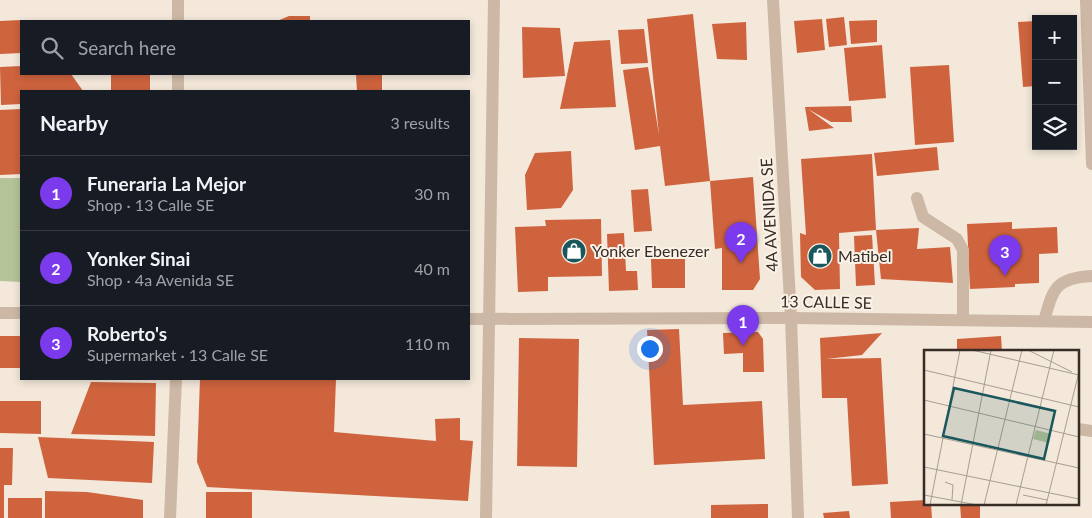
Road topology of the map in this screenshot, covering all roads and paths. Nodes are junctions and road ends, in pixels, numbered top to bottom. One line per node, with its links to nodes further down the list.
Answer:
1 (178, 0): 5 (street)
2 (494, 0): 15 (street)
3 (773, 0): 13 (street, 4A AVENIDA SE)
4 (1086, 0): 8 (street)
5 (178, 20)
6 (178, 75): 7 (street)
7 (178, 90)
8 (1092, 164)
9 (917, 198): 16 (street)
10 (1092, 276): 17 (street)
11 (0, 313): 12 (street)
12 (20, 313)
13 (792, 318): 15 (street, 13 CALLE SE); 16 (street, 13 CALLE SE); 22 (street, 4A AVENIDA SE)
14 (470, 319): 15 (street, 13 CALLE SE)
15 (487, 320): 21 (street)
16 (963, 320): 17 (street, 13 CALLE SE)
17 (1044, 321): 18 (street, 13 CALLE SE)
18 (1092, 322)
19 (176, 380): 20 (street)
20 (170, 518)
21 (486, 518)
22 (798, 518)

